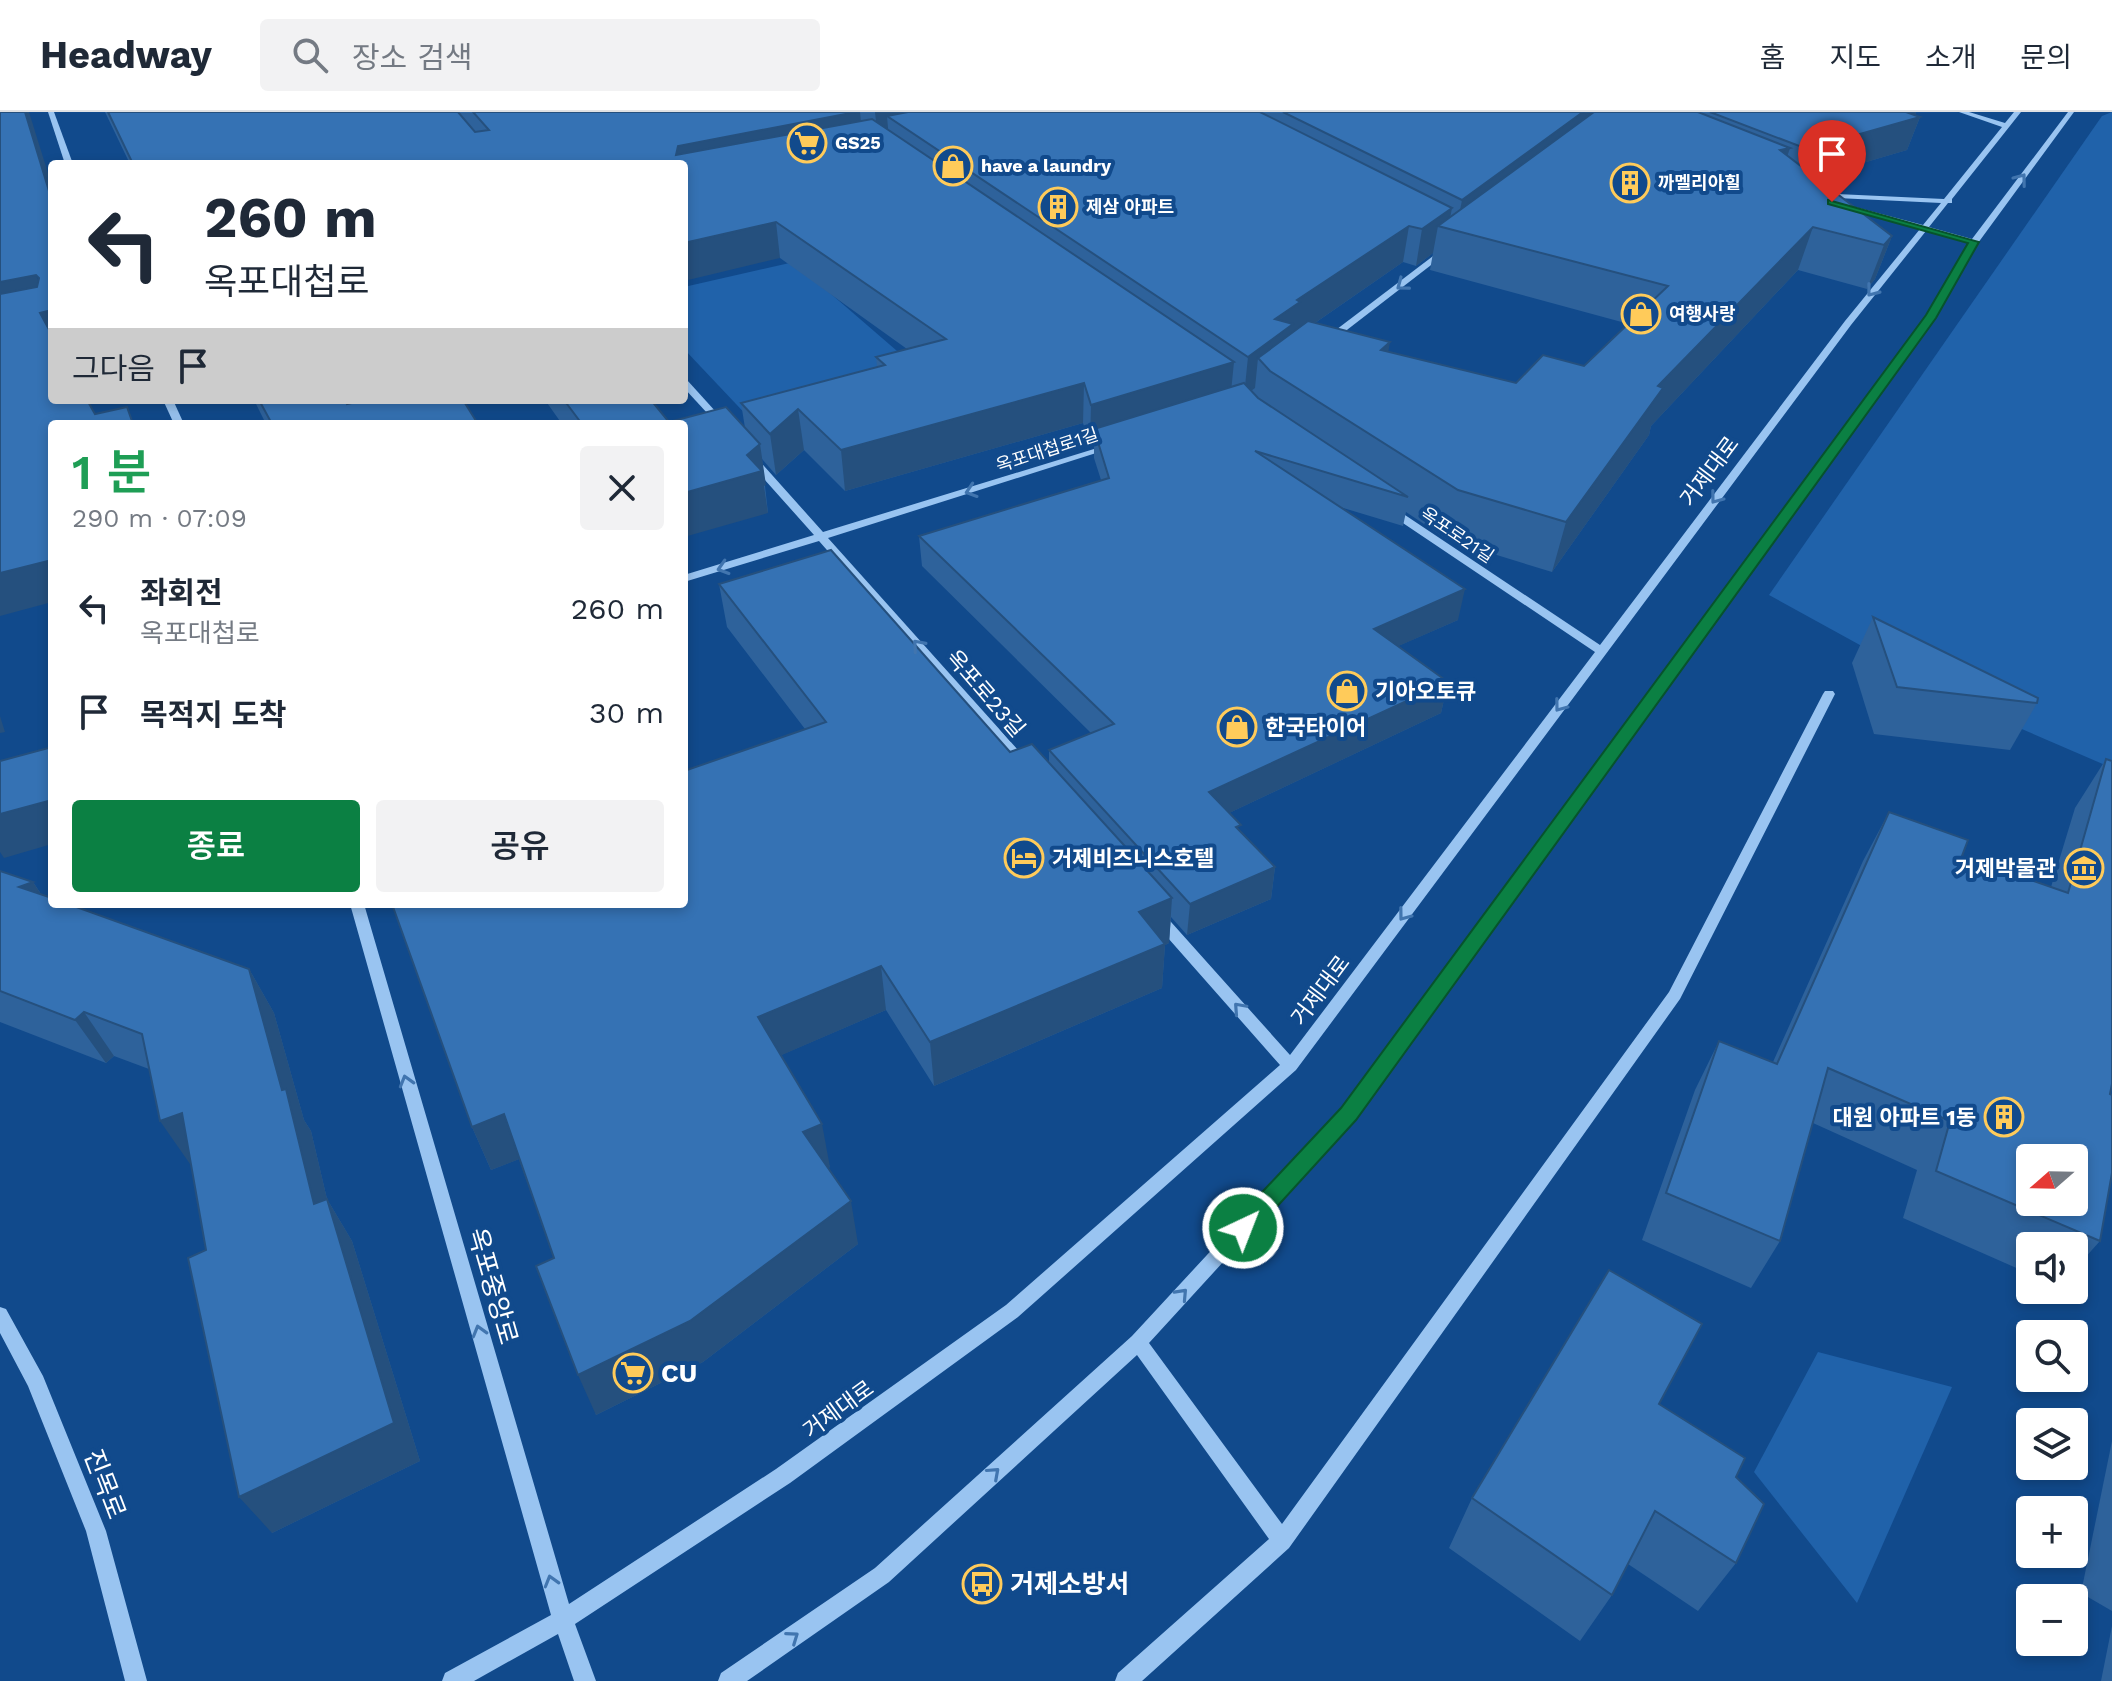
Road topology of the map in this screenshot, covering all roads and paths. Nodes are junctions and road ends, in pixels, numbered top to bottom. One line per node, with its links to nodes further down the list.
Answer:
1 (51, 112): 6 (street)
2 (1962, 112): 5 (street)
3 (2018, 112): 5 (street, 거제대로)
4 (2071, 112): 12 (street, one-way to 4)
5 (2006, 126): 8 (street, 거제대로)
6 (68, 160)
7 (1830, 201): 8 (street); 9 (street); 10 (street)
8 (1949, 201): 10 (street, 거제대로)
9 (1851, 218)
10 (1920, 229): 12 (street); 21 (street, 거제대로, one-way to 21)
11 (1456, 242): 13 (street, one-way to 13)
12 (1974, 242): 28 (street, one-way to 12)
13 (1319, 347)
14 (688, 386): 15 (street)
15 (733, 437)
16 (1123, 442): 19 (street, 옥포대첩로1길, one-way to 19)
17 (743, 449): 19 (street, 옥포로23길)
18 (1378, 502): 21 (street, 옥포로21길)
19 (822, 537): 20 (street, 옥포대첩로1길, one-way to 20); 23 (street, 옥포로23길, one-way to 19)
20 (688, 578)
21 (1601, 651): 26 (street, 거제대로, one-way to 26)
22 (1829, 694): 29 (street)
23 (1031, 774)
24 (1145, 903): 26 (street, one-way to 24)
25 (358, 908): 30 (street, 옥포중앙로, one-way to 25)
26 (1290, 1066): 30 (street, 거제대로)
27 (0, 1315): 31 (street, 진목로)
28 (1138, 1342): 29 (street); 34 (street, one-way to 28)
29 (1282, 1541): 35 (street)
30 (563, 1620): 32 (street, 거제대로); 33 (street, 옥포중앙로)
31 (136, 1681)
32 (453, 1681)
33 (585, 1681)
34 (729, 1681)
35 (1126, 1681)

